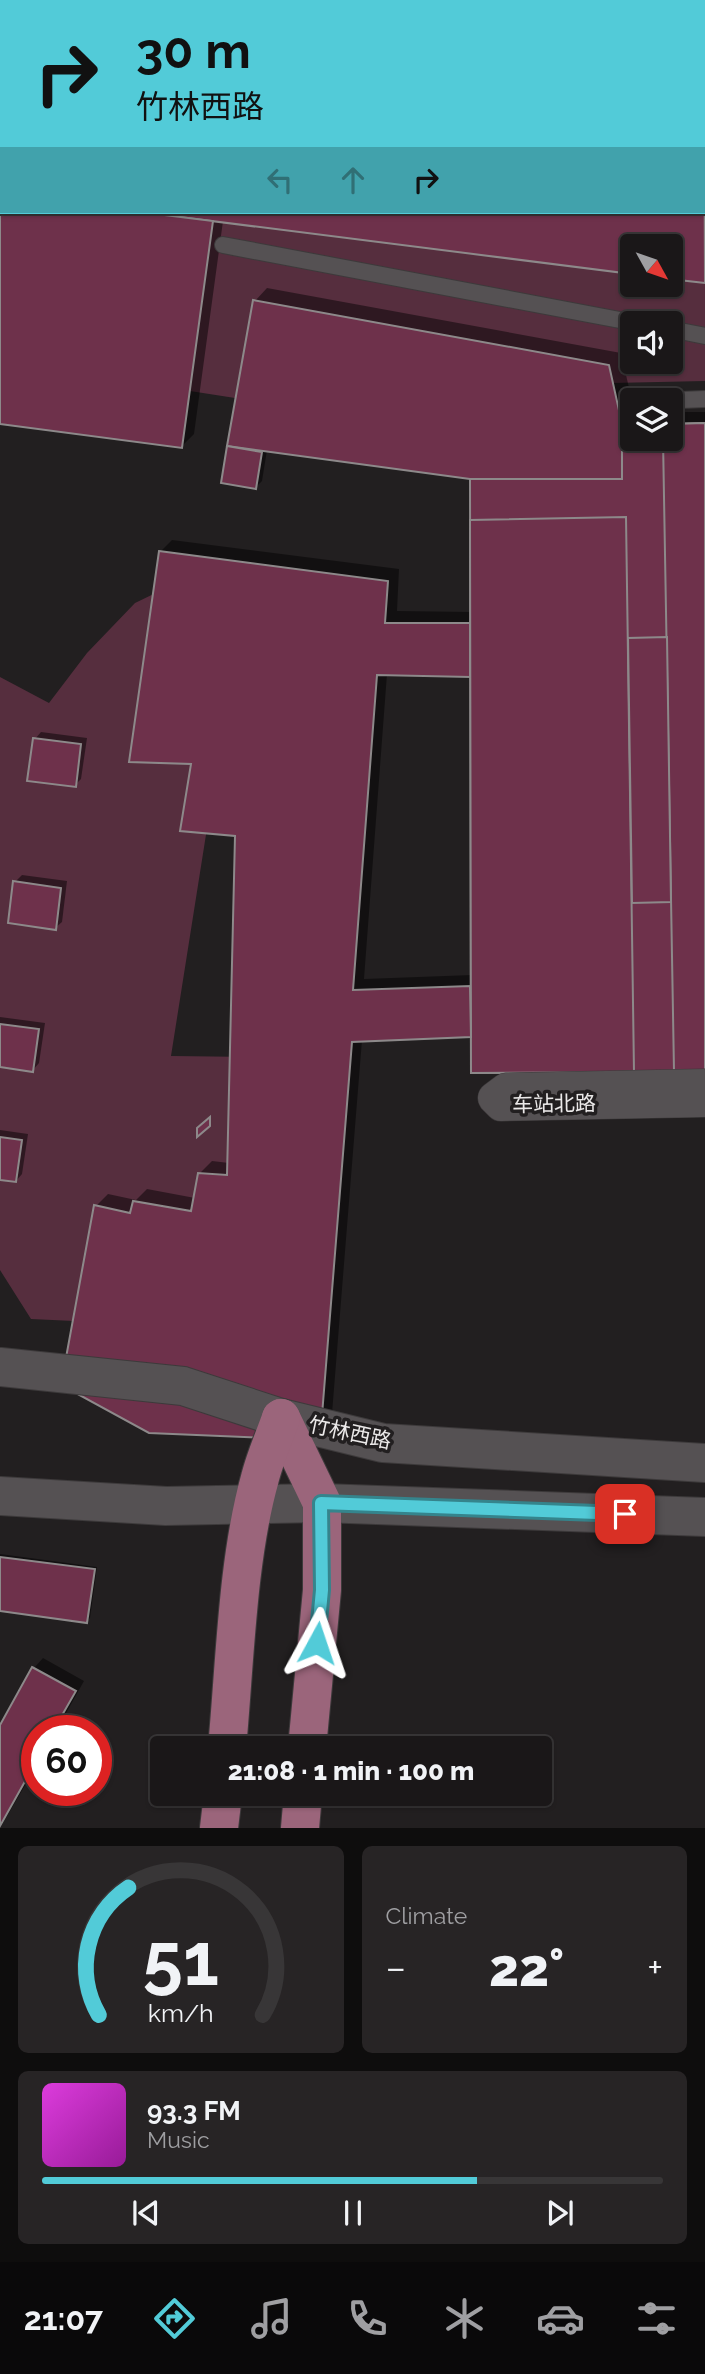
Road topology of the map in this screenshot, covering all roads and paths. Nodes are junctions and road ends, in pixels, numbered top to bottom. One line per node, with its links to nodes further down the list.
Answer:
1 (223, 245): 2 (lane)
2 (620, 320)
3 (683, 332): 4 (lane)
4 (705, 336)
5 (705, 399): 6 (lane)
6 (683, 400)
7 (705, 1085): 8 (street, 车站北路)
8 (705, 1101)
9 (0, 1367): 10 (main road, 竹林西路)
10 (281, 1418): 11 (main road, 竹林西路); 12 (main road); 14 (main road)
11 (705, 1463)
12 (257, 1492): 13 (main road); 14 (main road); 16 (main road)
13 (0, 1496)
14 (321, 1503): 15 (main road); 17 (main road)
15 (705, 1517)
16 (228, 1736)
17 (308, 1736)
18 (222, 1806): 20 (main road)
19 (302, 1806): 21 (main road)
20 (219, 1828)
21 (300, 1828)

